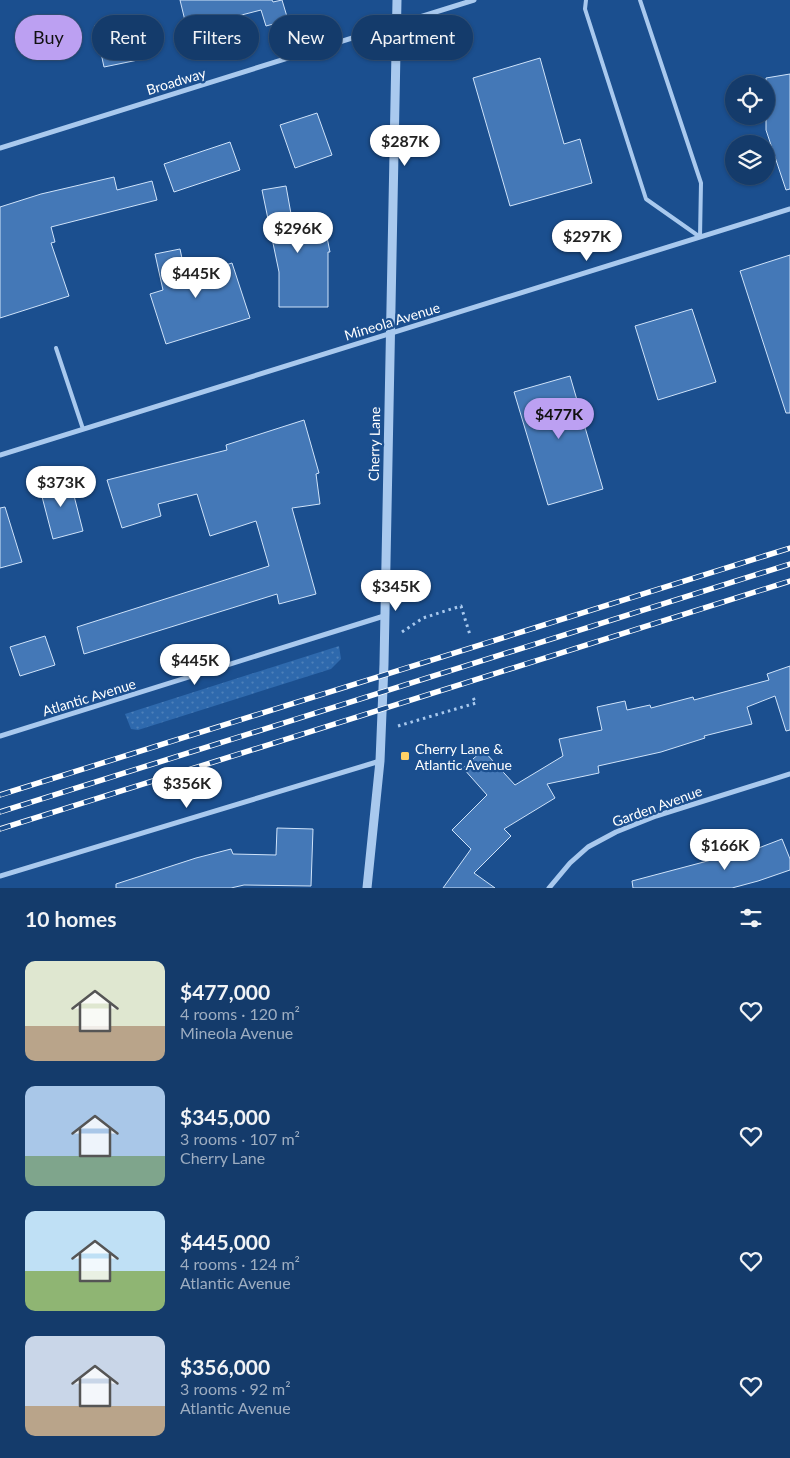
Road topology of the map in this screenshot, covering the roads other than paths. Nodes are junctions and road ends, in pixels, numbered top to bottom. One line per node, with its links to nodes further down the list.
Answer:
1 (397, 0): 5 (street, Cherry Lane)
2 (474, 0): 6 (street, Broadway)
3 (586, 0): 11 (lane)
4 (640, 0): 11 (lane)
5 (396, 15)
6 (425, 15)
7 (352, 38): 9 (street, Broadway)
8 (395, 60): 12 (street, Cherry Lane)
9 (0, 148)
10 (790, 209): 11 (street, Mineola Avenue)
11 (700, 237): 12 (street, Mineola Avenue)
12 (390, 334): 14 (street, Mineola Avenue); 16 (street, Cherry Lane)
13 (56, 348): 14 (lane)
14 (83, 429): 15 (street, Mineola Avenue)
15 (0, 455)
16 (384, 616): 17 (street, Atlantic Avenue); 18 (street, Cherry Lane)
17 (0, 736)
18 (380, 761): 20 (street); 21 (street, Cherry Lane)
19 (790, 774): 22 (street, Garden Avenue)
20 (0, 876)
21 (367, 888)
22 (550, 888)

